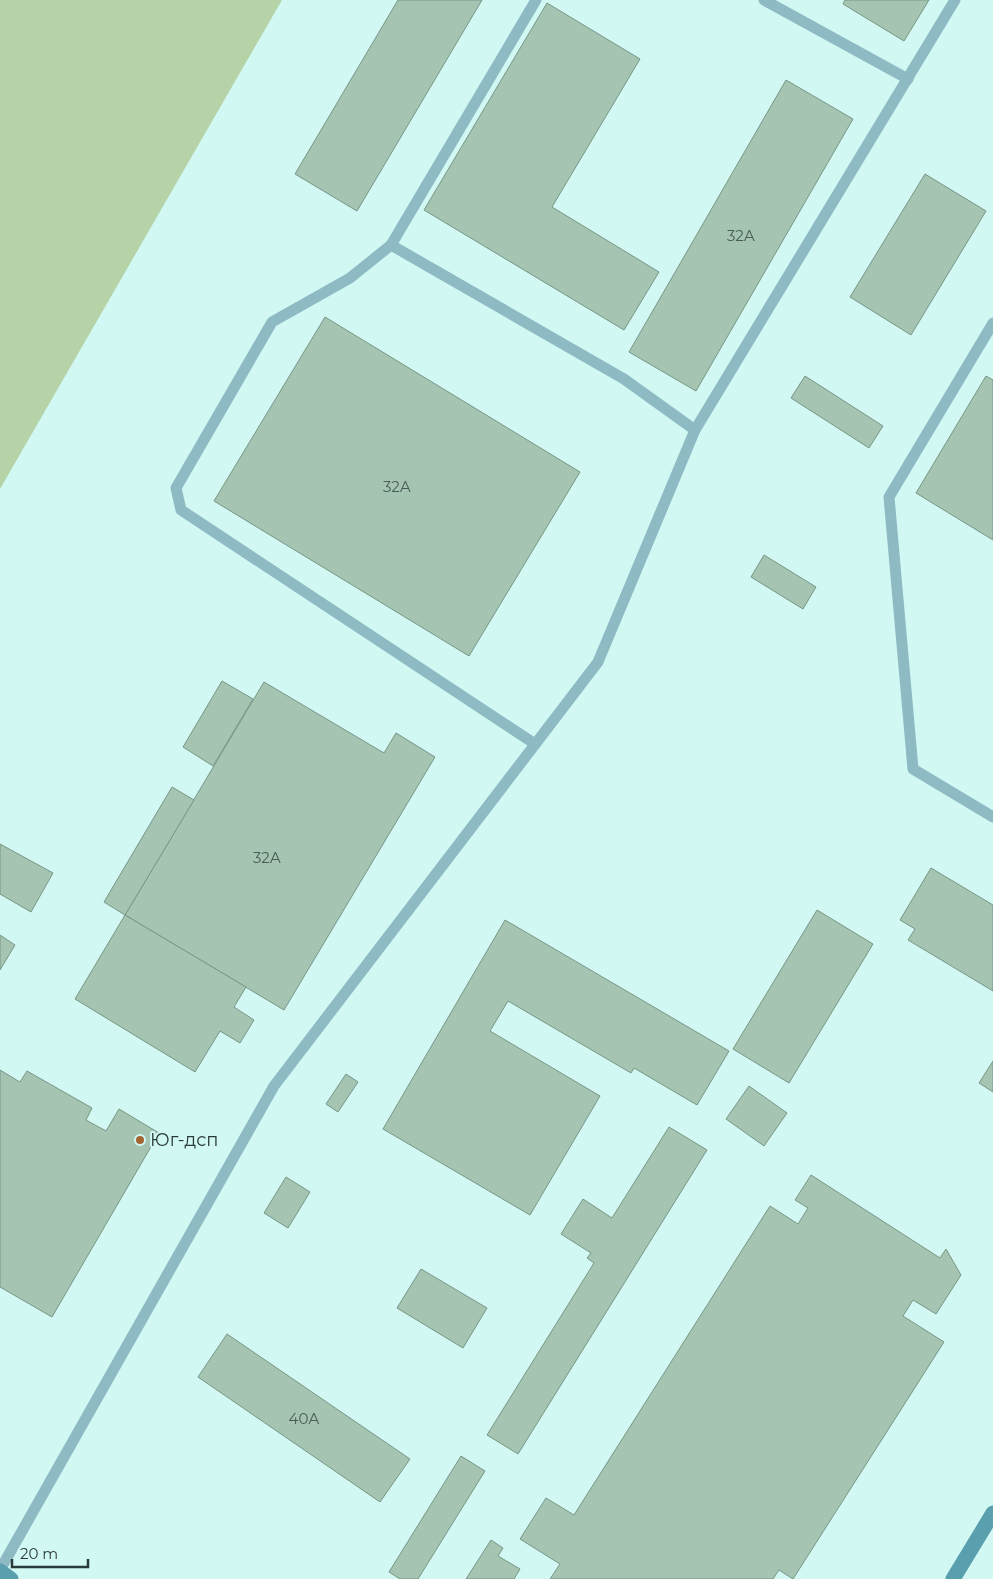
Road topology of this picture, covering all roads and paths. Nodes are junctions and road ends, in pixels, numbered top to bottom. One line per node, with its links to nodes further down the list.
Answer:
1 (536, 0): 5 (lane)
2 (764, 0): 4 (lane)
3 (955, 0): 4 (lane)
4 (908, 79): 7 (lane)
5 (391, 245): 7 (lane); 8 (lane)
6 (993, 324): 9 (lane)
7 (695, 430): 8 (lane)
8 (535, 744): 11 (lane)
9 (993, 817)
10 (993, 1513): 13 (main road)
11 (0, 1570): 12 (main road)
12 (11, 1579)
13 (953, 1579)

